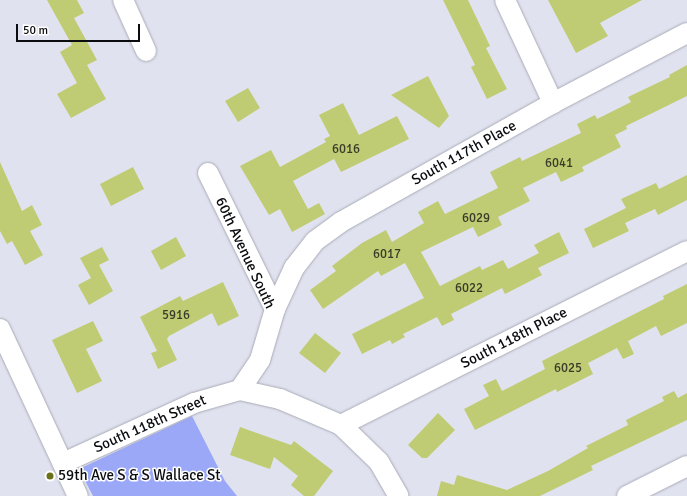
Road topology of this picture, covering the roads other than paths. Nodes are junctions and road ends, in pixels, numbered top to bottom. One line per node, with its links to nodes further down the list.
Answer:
1 (123, 0): 4 (street)
2 (505, 0): 5 (street)
3 (687, 33): 5 (street, South 117th Place)
4 (146, 51)
5 (553, 103): 8 (street, South 117th Place)
6 (208, 173): 8 (street, 60th Avenue South)
7 (687, 251): 11 (street, South 118th Place)
8 (275, 309): 10 (street, 60th Avenue South)
9 (0, 329): 12 (street)
10 (240, 390): 11 (street); 12 (street, South 118th Street)
11 (341, 425): 15 (street)
12 (63, 463): 14 (street)
13 (687, 466): 16 (street)
14 (78, 496)
15 (399, 496)
16 (627, 496)

